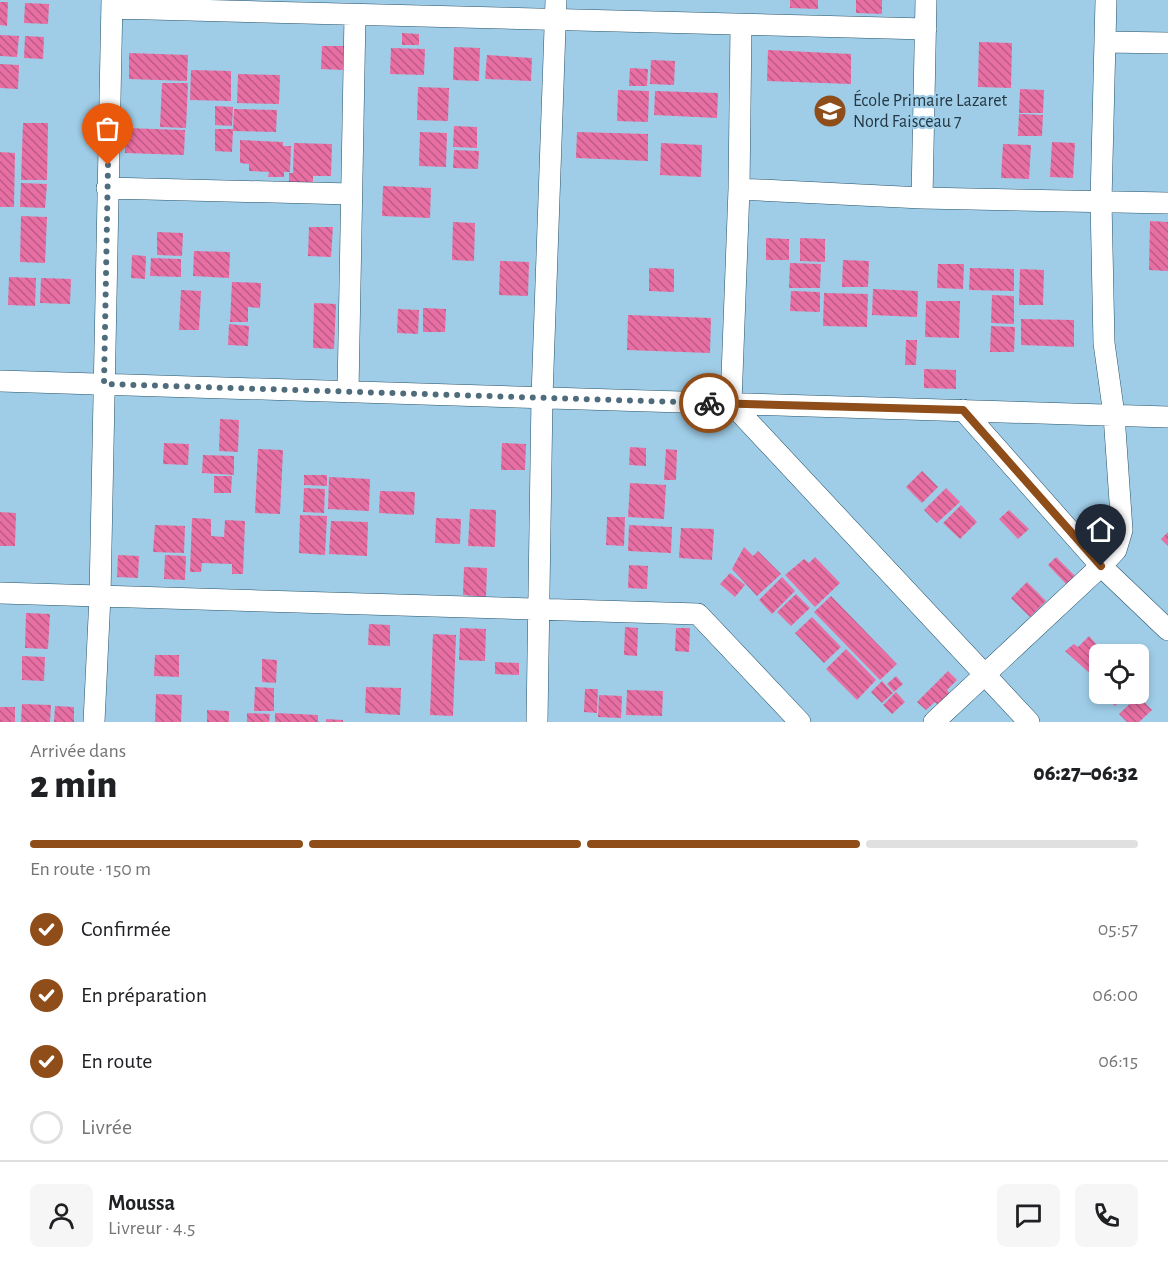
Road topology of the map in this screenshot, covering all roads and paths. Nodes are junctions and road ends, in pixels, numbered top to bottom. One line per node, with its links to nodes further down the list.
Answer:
1 (926, 0): 7 (street)
2 (1106, 0): 8 (street)
3 (112, 4): 5 (street); 10 (street)
4 (555, 10): 5 (street); 6 (street); 19 (street)
5 (355, 15): 12 (street)
6 (741, 26): 7 (street); 11 (street)
7 (926, 28): 13 (street)
8 (1105, 42): 9 (street); 14 (street)
9 (1168, 43)
10 (107, 188): 12 (street); 17 (street)
11 (739, 189): 13 (street); 20 (street)
12 (351, 194): 18 (street)
13 (922, 198): 14 (street)
14 (1101, 201): 15 (street); 22 (street)
15 (1168, 203)
16 (0, 381): 17 (street)
17 (104, 384): 18 (street); 26 (street)
18 (348, 392): 19 (street)
19 (542, 398): 20 (street); 27 (street)
20 (730, 403): 21 (street); 29 (street)
21 (963, 410): 22 (street); 24 (street)
22 (1114, 415): 23 (street); 24 (street)
23 (1168, 417)
24 (1101, 566): 28 (street); 29 (street)
25 (0, 593): 26 (street)
26 (100, 596): 27 (street); 30 (street)
27 (540, 608): 31 (street); 32 (street)
28 (1168, 630)
29 (985, 672): 33 (street); 34 (street)
30 (94, 722)
31 (537, 722)
32 (800, 722)
33 (934, 722)
34 (1029, 722)

